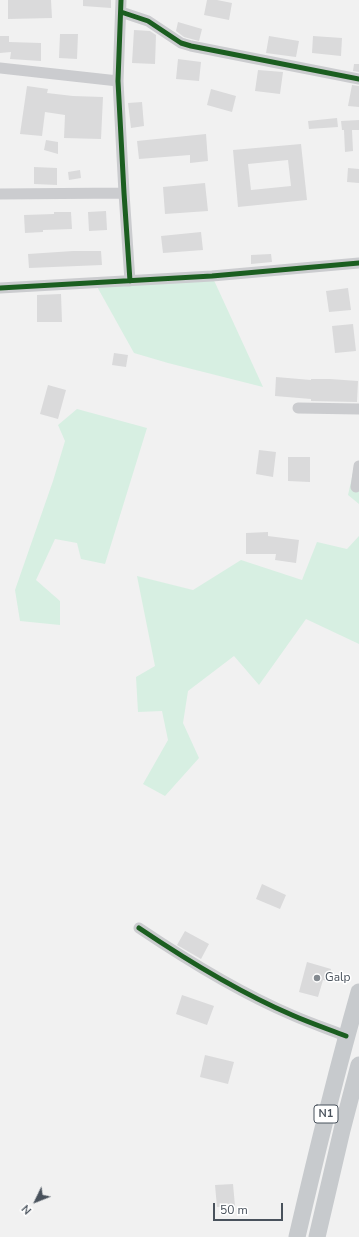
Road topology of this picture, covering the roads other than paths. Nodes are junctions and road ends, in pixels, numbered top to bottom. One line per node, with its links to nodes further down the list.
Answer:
1 (121, 0): 2 (street)
2 (121, 12): 4 (street); 5 (street)
3 (0, 68): 5 (street)
4 (359, 79)
5 (118, 81): 6 (street)
6 (124, 193): 7 (street); 9 (street)
7 (0, 194)
8 (359, 263): 9 (street)
9 (130, 281): 10 (street)
10 (0, 288)
11 (298, 408): 12 (street)
12 (359, 409)
13 (359, 466): 14 (street)
14 (356, 487)
15 (139, 928): 17 (street)
16 (359, 992): 17 (main road, N1)
17 (346, 1036): 19 (main road, N1)
18 (359, 1064): 20 (main road, N1)
19 (297, 1237)
20 (317, 1237)

